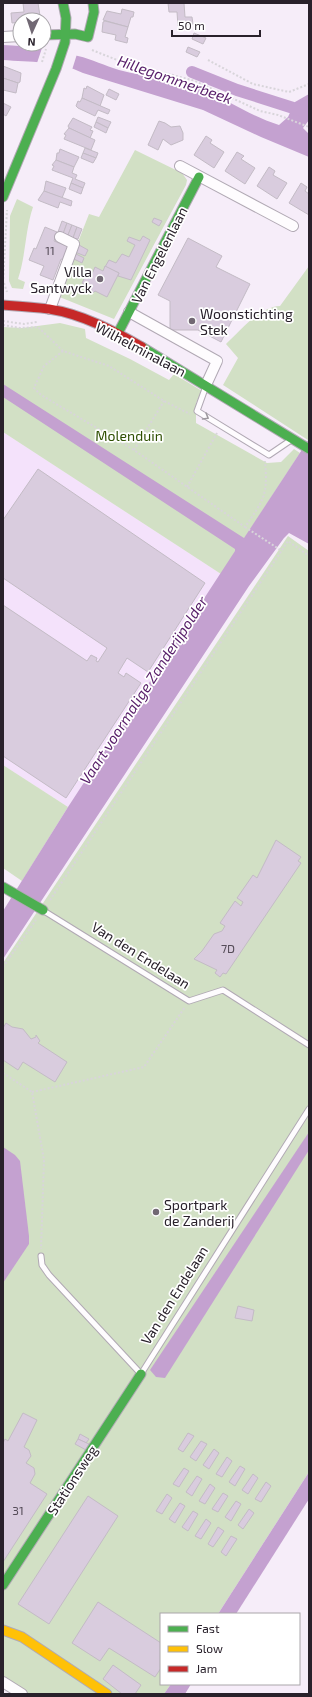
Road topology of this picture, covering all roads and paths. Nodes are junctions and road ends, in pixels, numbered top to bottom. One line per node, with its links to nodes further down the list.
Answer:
1 (63, 3): 4 (street)
2 (93, 3): 4 (street)
3 (52, 35): 4 (street)
4 (65, 35): 13 (street)
5 (88, 48): 10 (path)
6 (45, 52): 8 (path)
7 (208, 60): 9 (path)
8 (41, 64)
9 (309, 84)
10 (309, 127)
11 (180, 166): 12 (street)
12 (199, 177): 14 (street); 18 (street, Van Engelenlaan)
13 (3, 197)
14 (292, 226)
15 (60, 237): 17 (street)
16 (3, 305): 17 (street, Wilhelminalaan)
17 (50, 309): 20 (street, Wilhelminalaan)
18 (130, 312): 20 (street, Van Engelenlaan); 22 (street, Wilhelminalaan)
19 (3, 325): 21 (path)
20 (118, 334): 22 (street, Wilhelminalaan)
21 (63, 351): 23 (path); 28 (path)
22 (206, 385): 24 (lane, Wilhelminalaan); 26 (street, Wilhelminalaan)
23 (164, 401): 24 (path); 28 (path)
24 (197, 411): 26 (lane, one-way to 26)
25 (223, 436): 30 (path)
26 (293, 439): 27 (street, Wilhelminalaan)
27 (305, 446)
28 (134, 450): 30 (path)
29 (259, 457): 31 (path)
30 (187, 487): 31 (path)
31 (245, 527): 32 (path)
32 (280, 550): 33 (path); 35 (path)
33 (309, 556)
34 (5, 888): 35 (street, Van den Endelaan)
35 (43, 910): 36 (path); 37 (lane, Van den Endelaan)
36 (3, 967)
37 (189, 1001): 38 (lane, Van den Endelaan); 40 (path)
38 (309, 1046)
39 (3, 1073): 40 (path)
40 (32, 1092): 42 (path)
41 (309, 1109): 43 (lane, Van den Endelaan)
42 (41, 1256): 43 (lane)
43 (141, 1374): 44 (street, Stationsweg)
44 (3, 1585)
45 (3, 1630): 48 (street)
46 (3, 1682): 47 (street)
47 (22, 1694)
48 (107, 1694)

